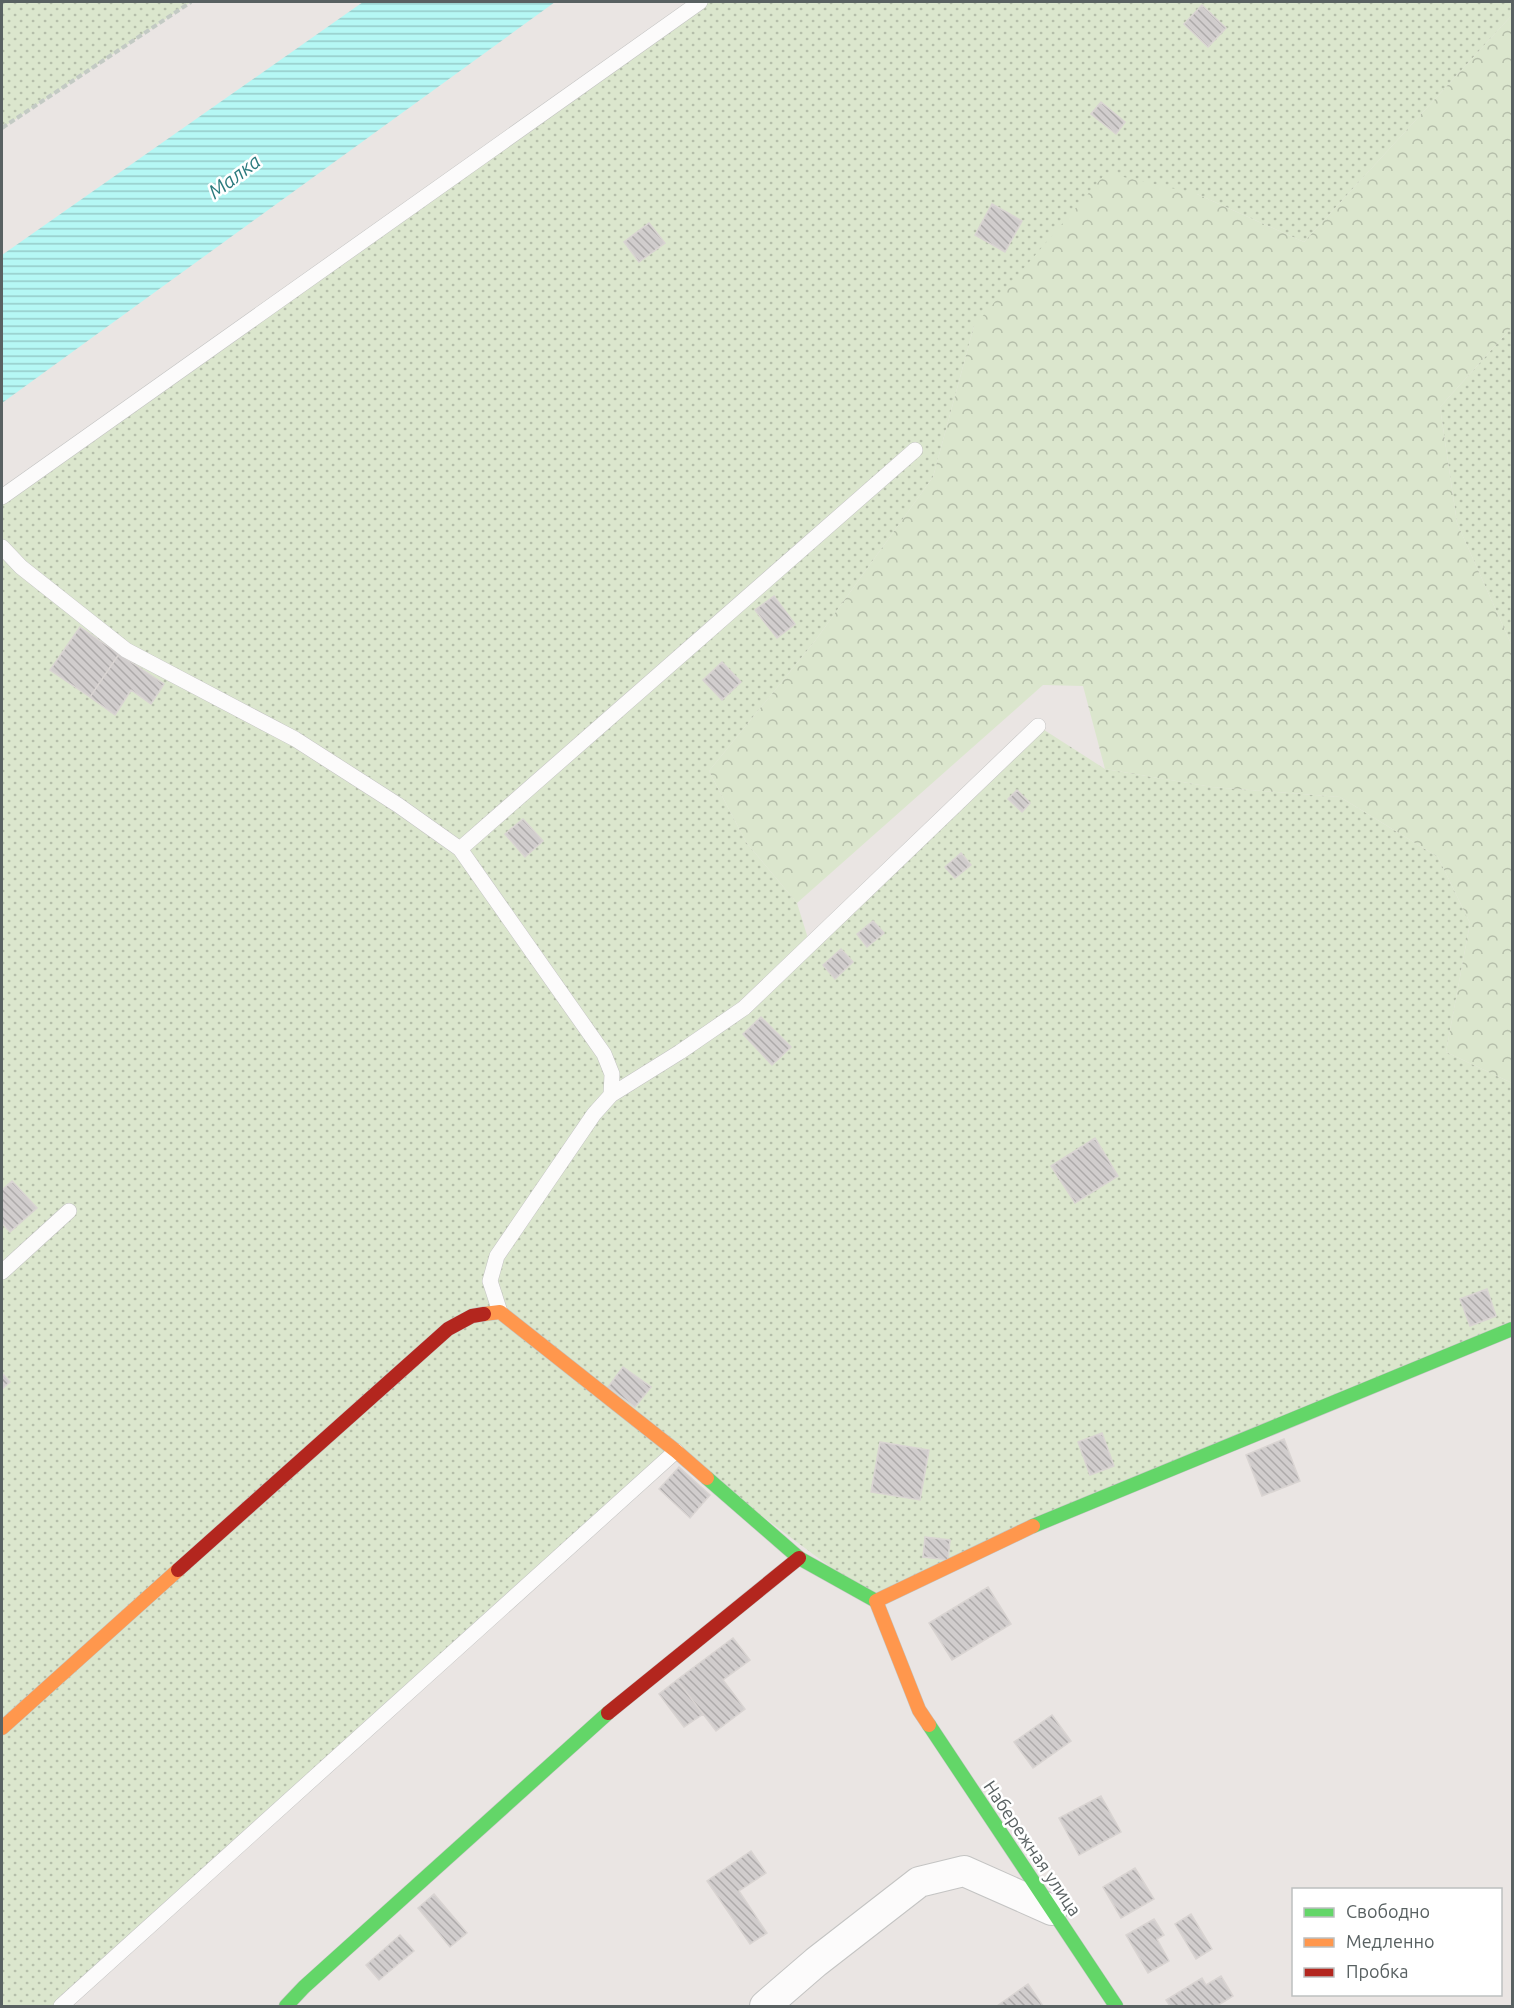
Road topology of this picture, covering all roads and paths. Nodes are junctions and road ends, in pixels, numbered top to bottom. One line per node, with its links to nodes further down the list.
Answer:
1 (191, 2): 3 (path)
2 (700, 2): 5 (lane)
3 (2, 129)
4 (915, 450): 8 (lane)
5 (2, 497)
6 (2, 547): 8 (lane)
7 (1038, 726): 9 (lane)
8 (460, 849): 9 (lane)
9 (610, 1095): 12 (lane)
10 (69, 1211): 11 (lane)
11 (2, 1272)
12 (500, 1312): 14 (street); 17 (street)
13 (1512, 1329): 16 (street)
14 (676, 1451): 15 (street); 19 (lane)
15 (800, 1558): 16 (street); 20 (street)
16 (876, 1601): 18 (street, Набережная улица)
17 (2, 1728)
18 (1052, 1910): 21 (street); 22 (street, Набережная улица)
19 (61, 2007)
20 (286, 2007)
21 (765, 2007)
22 (1116, 2007)

